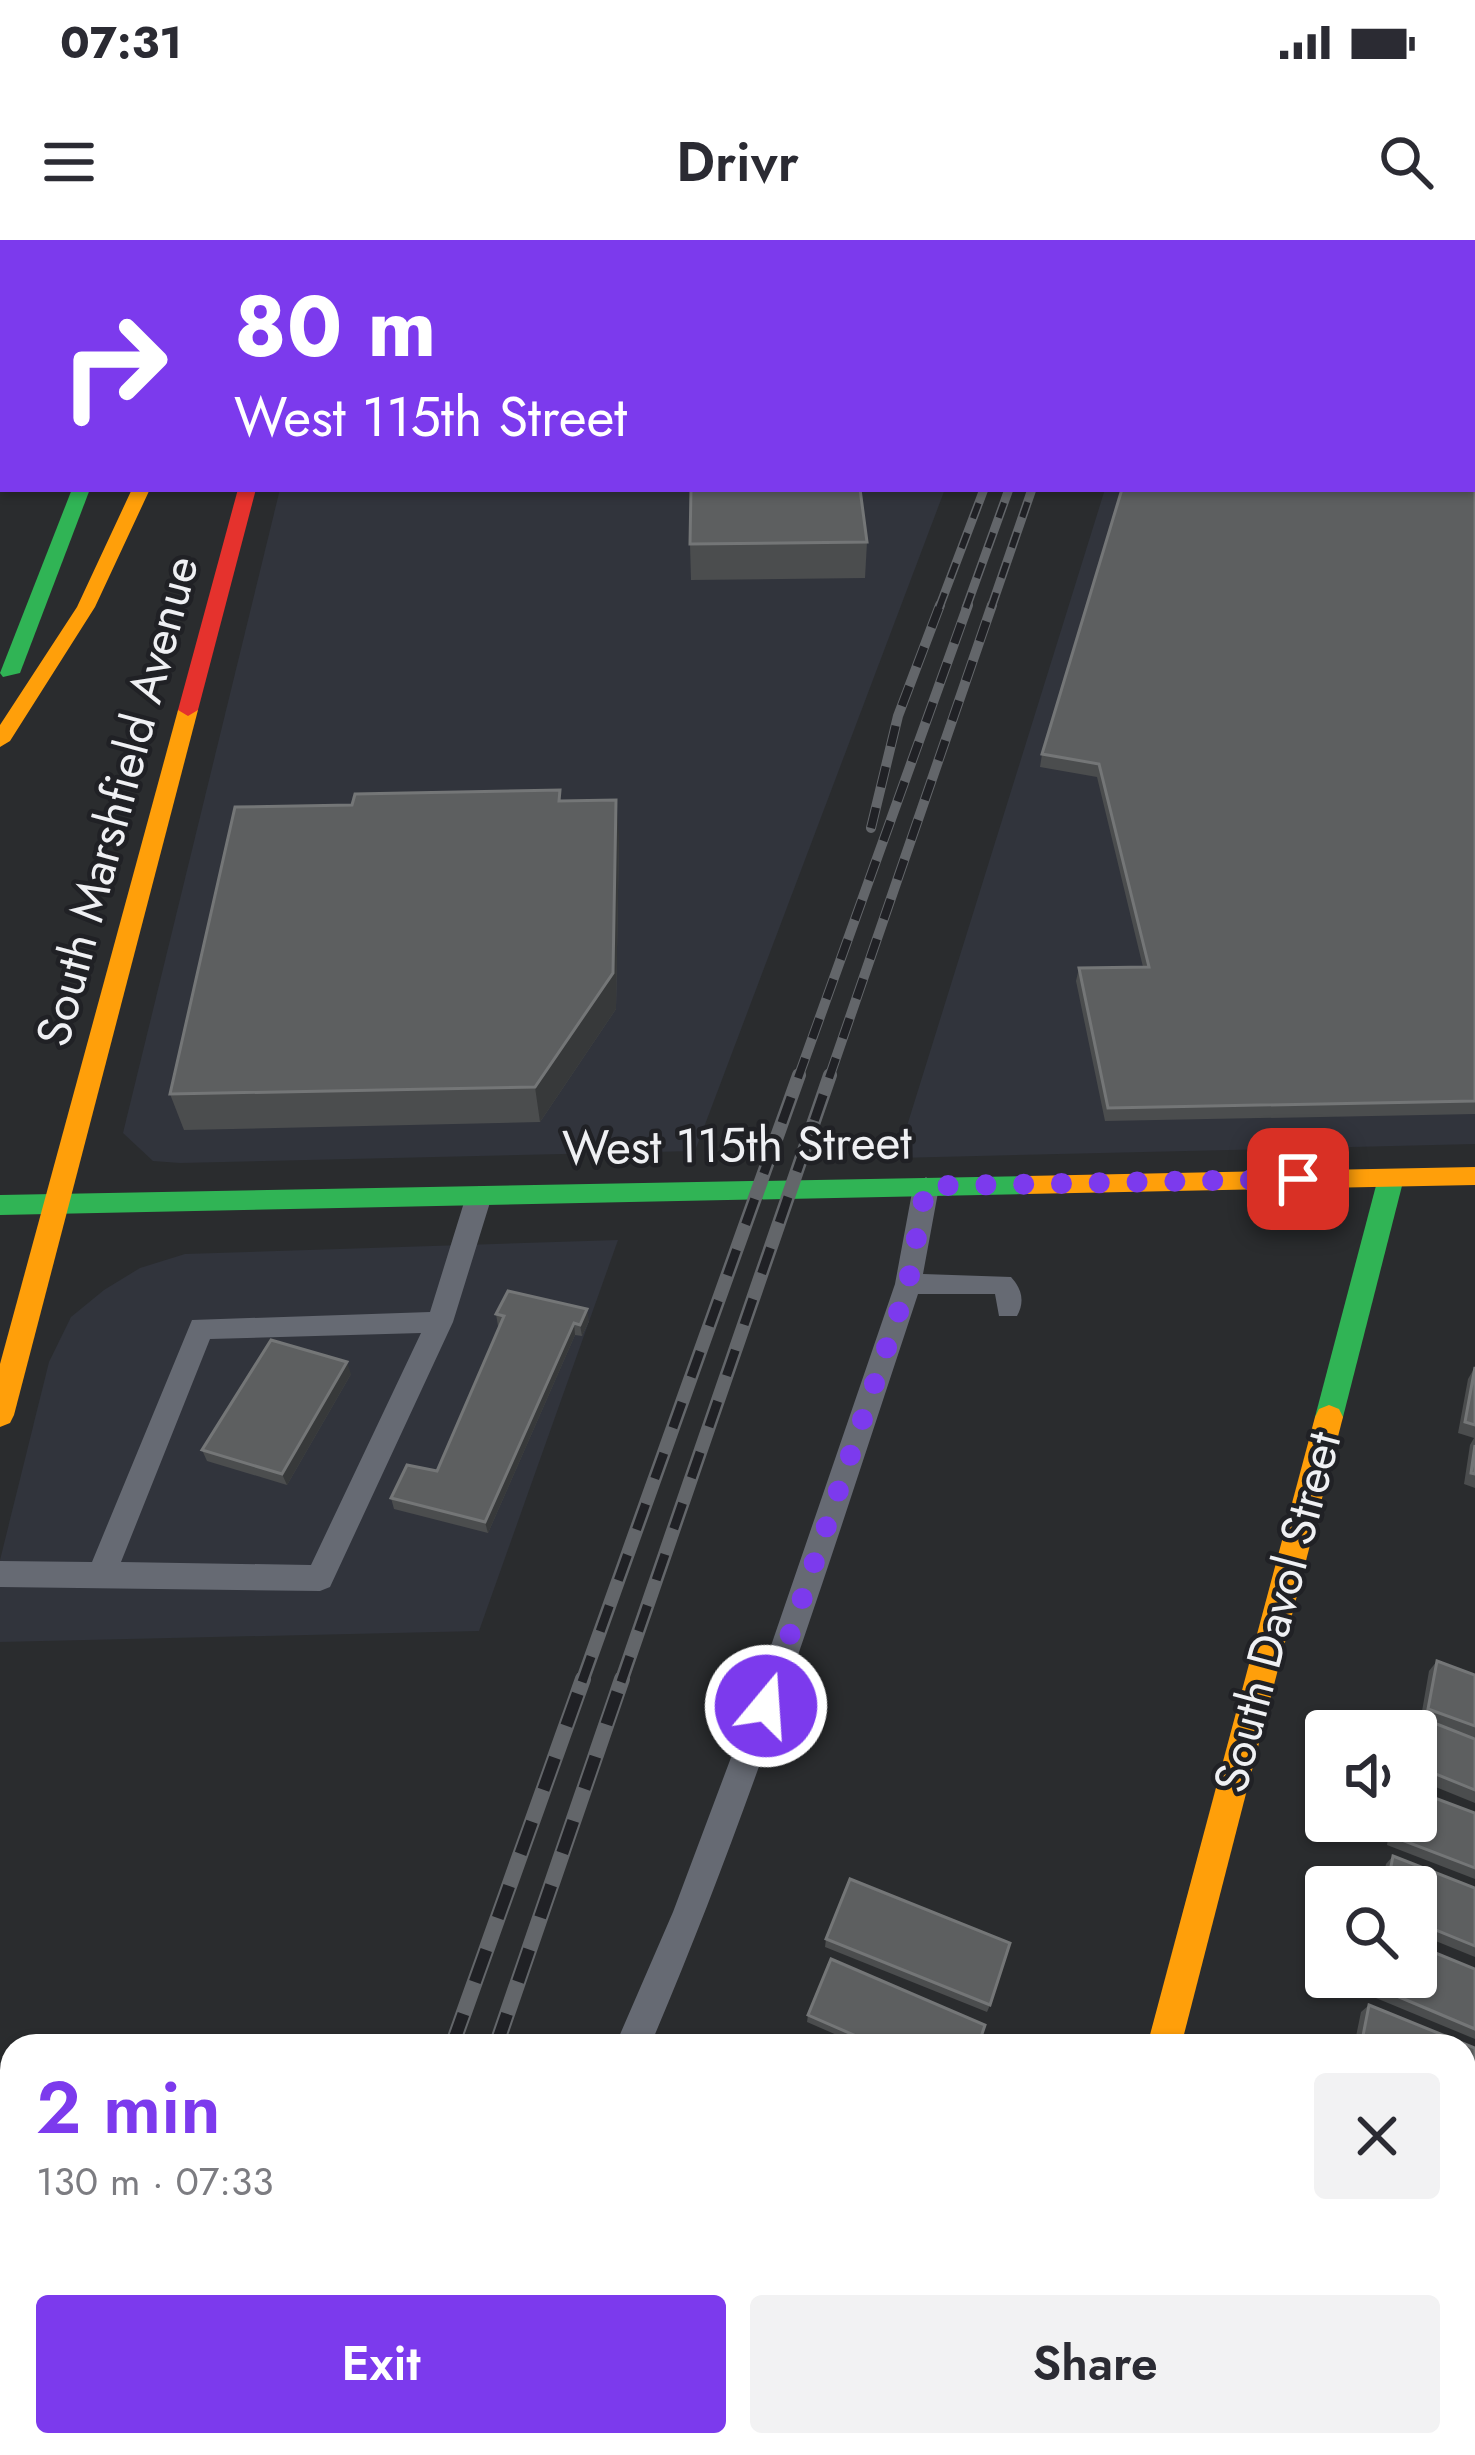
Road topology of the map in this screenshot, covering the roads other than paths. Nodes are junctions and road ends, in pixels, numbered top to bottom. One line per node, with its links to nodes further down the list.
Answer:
1 (79, 492): 4 (main road)
2 (140, 492): 5 (main road)
3 (246, 492): 10 (main road, South Marshfield Avenue)
4 (0, 699)
5 (0, 741)
6 (1475, 1176): 7 (main road, West 115th Street)
7 (1391, 1178): 8 (main road, West 115th Street); 19 (main road, South Davol Street)
8 (926, 1186): 9 (main road, West 115th Street); 12 (lane)
9 (478, 1196): 10 (main road, West 115th Street); 14 (lane)
10 (58, 1204): 11 (main road, West 115th Street); 15 (main road, South Marshfield Avenue)
11 (0, 1205)
12 (908, 1284): 13 (lane); 18 (lane)
13 (1008, 1309)
14 (440, 1322): 17 (lane); 17 (lane)
15 (0, 1415)
16 (0, 1574): 17 (lane)
17 (100, 1576)
18 (637, 2034)
19 (1167, 2034)

